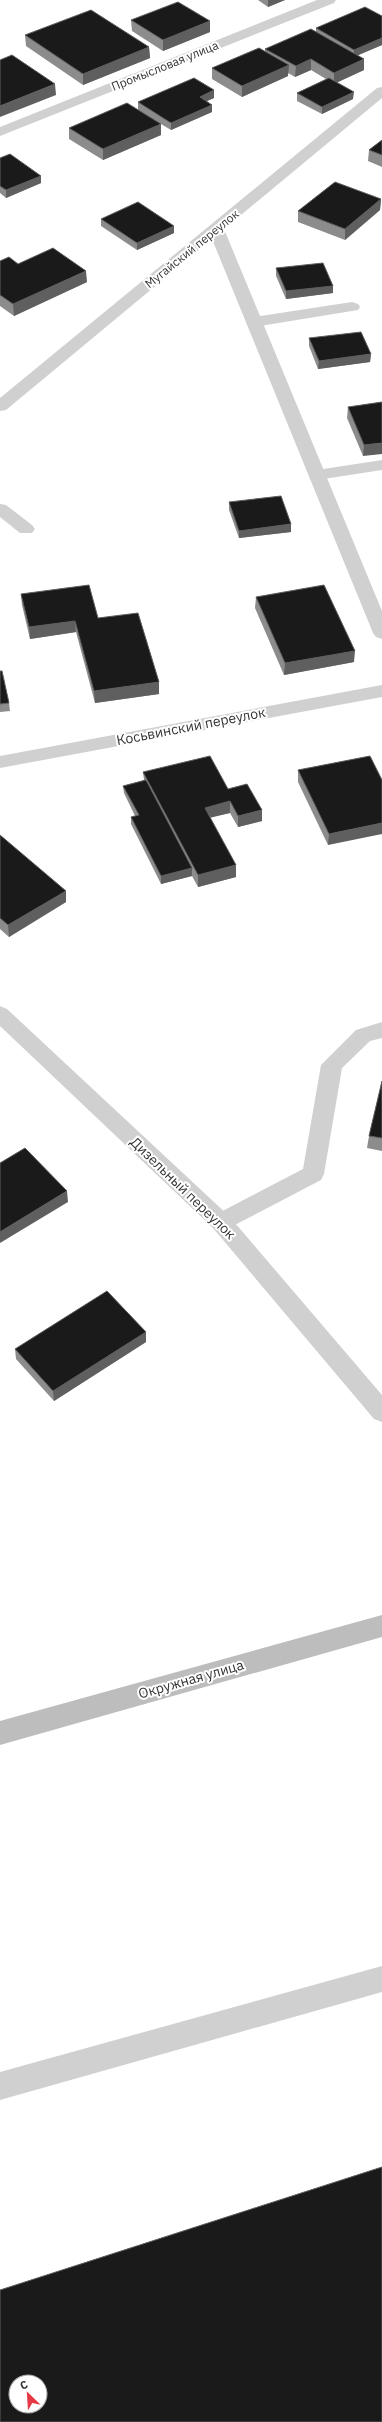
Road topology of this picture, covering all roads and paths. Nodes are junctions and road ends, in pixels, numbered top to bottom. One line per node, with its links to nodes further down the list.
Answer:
1 (330, 0): 3 (street, Промысловая улица)
2 (382, 91): 4 (street, Мугайский переулок)
3 (0, 132)
4 (216, 230): 6 (street); 7 (street, Мугайский переулок)
5 (352, 307): 6 (street)
6 (254, 322): 9 (street)
7 (0, 406)
8 (382, 465): 9 (street)
9 (317, 475): 12 (street)
10 (0, 510): 11 (street)
11 (26, 529)
12 (382, 633)
13 (382, 691): 14 (street, Косьвинский переулок)
14 (0, 762)
15 (0, 1014): 17 (street, Дизельный переулок)
16 (382, 1030): 17 (street)
17 (221, 1222): 18 (street, Дизельный переулок)
18 (382, 1412)
19 (382, 1626): 20 (main road, Окружная улица)
20 (0, 1733)
21 (382, 1979): 22 (street)
22 (0, 2086)

